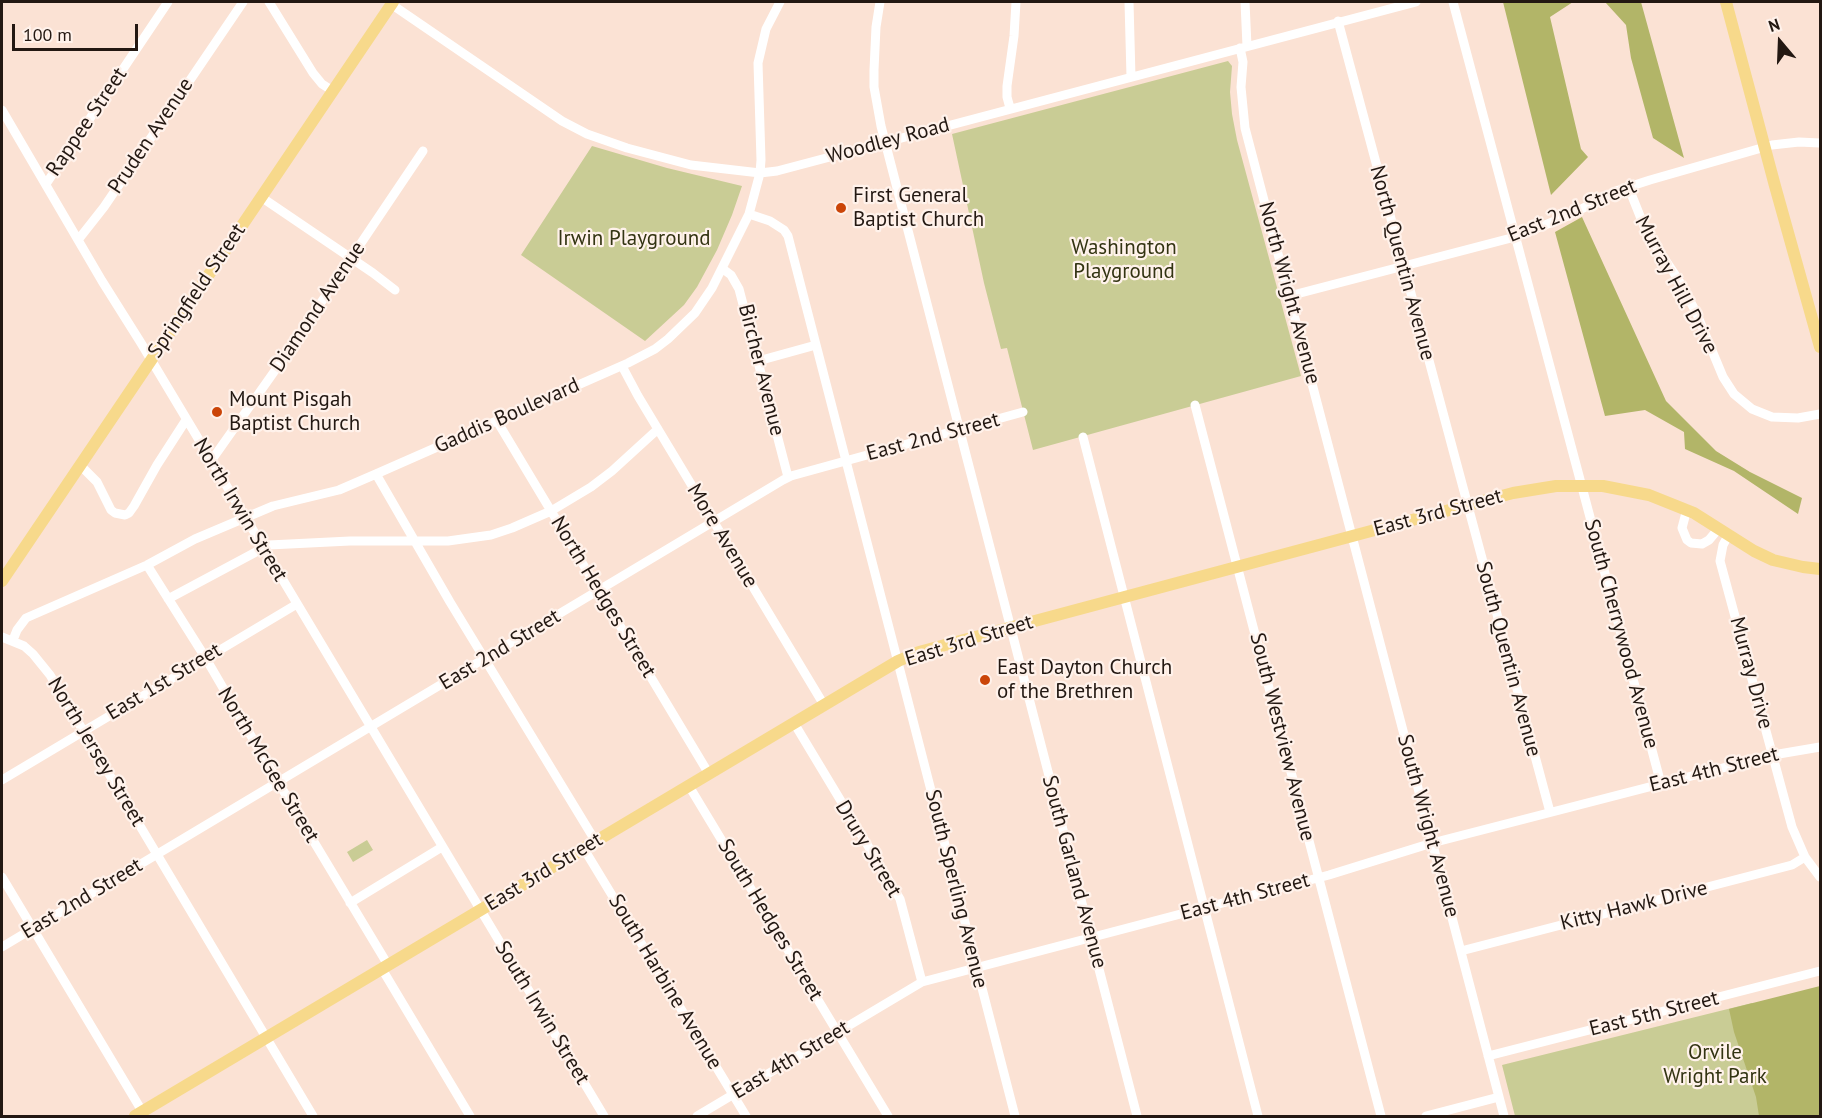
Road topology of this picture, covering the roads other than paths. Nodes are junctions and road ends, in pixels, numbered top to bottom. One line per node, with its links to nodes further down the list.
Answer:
1 (168, 2): 24 (street, Rappee Street)
2 (243, 2): 29 (street, Pruden Avenue)
3 (269, 2): 16 (street)
4 (780, 2): 23 (street, Gaddis Boulevard)
5 (880, 2): 19 (street, South Garland Avenue)
6 (1016, 2): 17 (street)
7 (1129, 2): 15 (street)
8 (1245, 2): 14 (street, North Wright Avenue)
9 (1416, 2): 13 (street, Woodley Road)
10 (1453, 2): 28 (street, South Cherrywood Avenue)
11 (1726, 2): 21 (main road)
12 (392, 3): 16 (main road, Springfield Street); 23 (street, Woodley Road)
13 (1338, 21): 14 (street, Woodley Road); 31 (street, North Quentin Avenue)
14 (1243, 47): 15 (street, Woodley Road); 34 (street, North Wright Avenue)
15 (1131, 77): 17 (street, Woodley Road)
16 (333, 91): 26 (main road, Springfield Street)
17 (1010, 108): 19 (street, Woodley Road)
18 (2, 110): 24 (street, North Irwin Street)
19 (885, 142): 23 (street, Woodley Road); 46 (street, South Garland Avenue)
20 (1821, 142): 21 (street, East 2nd Street)
21 (1765, 148): 25 (street, East 2nd Street); 36 (main road)
22 (423, 151): 30 (street, Diamond Avenue)
23 (760, 173): 27 (street, Gaddis Boulevard)
24 (46, 184): 29 (street, North Irwin Street)
25 (1628, 186): 28 (street, East 2nd Street); 42 (street, Murray Hill Drive)
26 (261, 197): 30 (street); 37 (main road, Springfield Street)
27 (749, 214): 32 (street, Gaddis Boulevard); 35 (street, South Sperling Avenue)
28 (1515, 237): 31 (street, East 2nd Street); 53 (street, South Cherrywood Avenue)
29 (78, 240): 37 (street, North Irwin Street)
30 (350, 258): 33 (street); 48 (street, Diamond Avenue)
31 (1403, 265): 34 (street, East 2nd Street); 54 (street, North Quentin Avenue)
32 (723, 269): 38 (street, Bircher Avenue); 39 (street, Gaddis Boulevard)
33 (395, 290)
34 (1289, 296): 60 (street, North Wright Avenue)
35 (816, 345): 38 (street); 49 (street, South Sperling Avenue)
36 (1821, 347)
37 (150, 361): 43 (street, North Irwin Street); 50 (main road, Springfield Street)
38 (758, 361): 52 (street, Bircher Avenue)
39 (622, 366): 44 (street, Gaddis Boulevard); 45 (street, More Avenue)
40 (1195, 405): 64 (street, South Westview Avenue)
41 (1023, 412): 46 (street, East 2nd Street)
42 (1821, 414)
43 (186, 420): 48 (street, North Irwin Street); 50 (street)
44 (497, 421): 51 (street, Gaddis Boulevard); 56 (street, North Hedges Street)
45 (658, 429): 56 (street); 58 (street, More Avenue)
46 (959, 430): 49 (street, East 2nd Street); 71 (street, South Garland Avenue)
47 (1083, 437): 68 (street)
48 (211, 461): 57 (street, North Irwin Street)
49 (845, 461): 52 (street, East 2nd Street); 76 (street, South Sperling Avenue)
50 (80, 465): 66 (main road, Springfield Street)
51 (376, 474): 57 (street, Gaddis Boulevard); 61 (street)
52 (788, 477): 58 (street, East 2nd Street)
53 (1581, 485): 54 (main road, East 3rd Street); 55 (main road, East 3rd Street); 86 (street, South Cherrywood Avenue)
54 (1467, 505): 60 (main road, East 3rd Street); 88 (street, South Quentin Avenue)
55 (1687, 509): 59 (main road, East 3rd Street); 59 (street)
56 (551, 511): 61 (street); 67 (street, North Hedges Street)
57 (245, 517): 62 (street, North Irwin Street); 63 (street, Gaddis Boulevard)
58 (714, 522): 67 (street, East 2nd Street); 77 (street, More Avenue)
59 (1724, 531): 65 (main road, East 3rd Street); 82 (street, Murray Drive)
60 (1352, 536): 64 (main road, East 3rd Street); 90 (street, South Wright Avenue)
61 (414, 542): 62 (street); 75 (street)
62 (263, 548): 69 (street); 70 (street, North Irwin Street)
63 (147, 565): 69 (street, North McGee Street); 73 (street, Gaddis Boulevard)
64 (1238, 566): 68 (main road, East 3rd Street); 97 (street, South Westview Avenue)
65 (1821, 568)
66 (2, 581)
67 (599, 591): 75 (street, East 2nd Street); 83 (street, North Hedges Street)
68 (1124, 597): 71 (main road, East 3rd Street); 99 (street)
69 (168, 599): 74 (street, North McGee Street)
70 (297, 604): 74 (street, East 1st Street); 79 (street, North Irwin Street)
71 (1010, 628): 76 (main road, East 3rd Street); 102 (street, South Garland Avenue)
72 (2, 637): 73 (street, North Jersey Street)
73 (13, 640): 80 (street, North Jersey Street)
74 (206, 657): 80 (street, East 1st Street); 85 (street, North McGee Street)
75 (485, 658): 79 (street, East 2nd Street); 89 (street)
76 (898, 661): 77 (main road, East 3rd Street); 106 (street, South Sperling Avenue)
77 (824, 705): 78 (main road, East 3rd Street)
78 (794, 723): 83 (main road, East 3rd Street); 108 (street, Drury Street)
79 (370, 727): 85 (street, East 2nd Street); 91 (street, North Irwin Street)
80 (83, 731): 84 (street, East 1st Street); 93 (street, North Jersey Street)
81 (1821, 747): 82 (street, East 4th Street)
82 (1773, 755): 86 (street, East 4th Street); 94 (street, Murray Drive)
83 (709, 774): 87 (main road, East 3rd Street)
84 (2, 780)
85 (278, 782): 93 (street, East 2nd Street); 98 (street, North McGee Street)
86 (1661, 784): 88 (street, East 4th Street)
87 (689, 786): 89 (main road, East 3rd Street); 109 (street, South Hedges Street)
88 (1550, 812): 90 (street, East 4th Street)
89 (596, 842): 92 (main road, East 3rd Street)
90 (1432, 843): 97 (street, East 4th Street); 104 (street, South Wright Avenue)
91 (442, 848): 98 (street); 100 (street, North Irwin Street)
92 (585, 849): 100 (main road, East 3rd Street); 112 (street, South Harbine Avenue)
93 (157, 854): 101 (street, East 2nd Street); 110 (street, North Jersey Street)
94 (1805, 857): 96 (street, Murray Drive); 104 (street, Kitty Hawk Drive)
95 (2, 877): 101 (street)
96 (1821, 877)
97 (1318, 878): 99 (street, East 4th Street); 124 (street, South Westview Avenue)
98 (350, 903): 105 (street, North McGee Street)
99 (1204, 908): 102 (street, East 4th Street); 123 (street)
100 (480, 910): 105 (main road, East 3rd Street); 117 (street, South Irwin Street)
101 (32, 928): 103 (street, East 2nd Street); 114 (street)
102 (1091, 938): 106 (street, East 4th Street); 122 (street, South Garland Avenue)
103 (2, 947)
104 (1461, 951): 111 (street, South Wright Avenue)
105 (385, 967): 110 (main road, East 3rd Street); 116 (street, North McGee Street)
106 (976, 968): 108 (street, East 4th Street); 121 (street, South Sperling Avenue)
107 (1821, 971): 111 (street, East 5th Street)
108 (922, 982): 109 (street, East 4th Street)
109 (838, 1032): 112 (street, East 4th Street); 120 (street, South Hedges Street)
110 (267, 1038): 114 (main road, East 3rd Street); 115 (street, North Jersey Street)
111 (1488, 1056): 113 (street, South Wright Avenue)
112 (733, 1095): 118 (street, East 4th Street); 119 (street, South Harbine Avenue)
113 (1499, 1097): 125 (street); 126 (street, South Wright Avenue)
114 (141, 1115)
115 (314, 1116)
116 (470, 1116)
117 (604, 1116)
118 (698, 1116)
119 (746, 1116)
120 (888, 1116)
121 (1015, 1116)
122 (1137, 1116)
123 (1258, 1116)
124 (1381, 1116)
125 (1426, 1116)
126 (1504, 1116)

